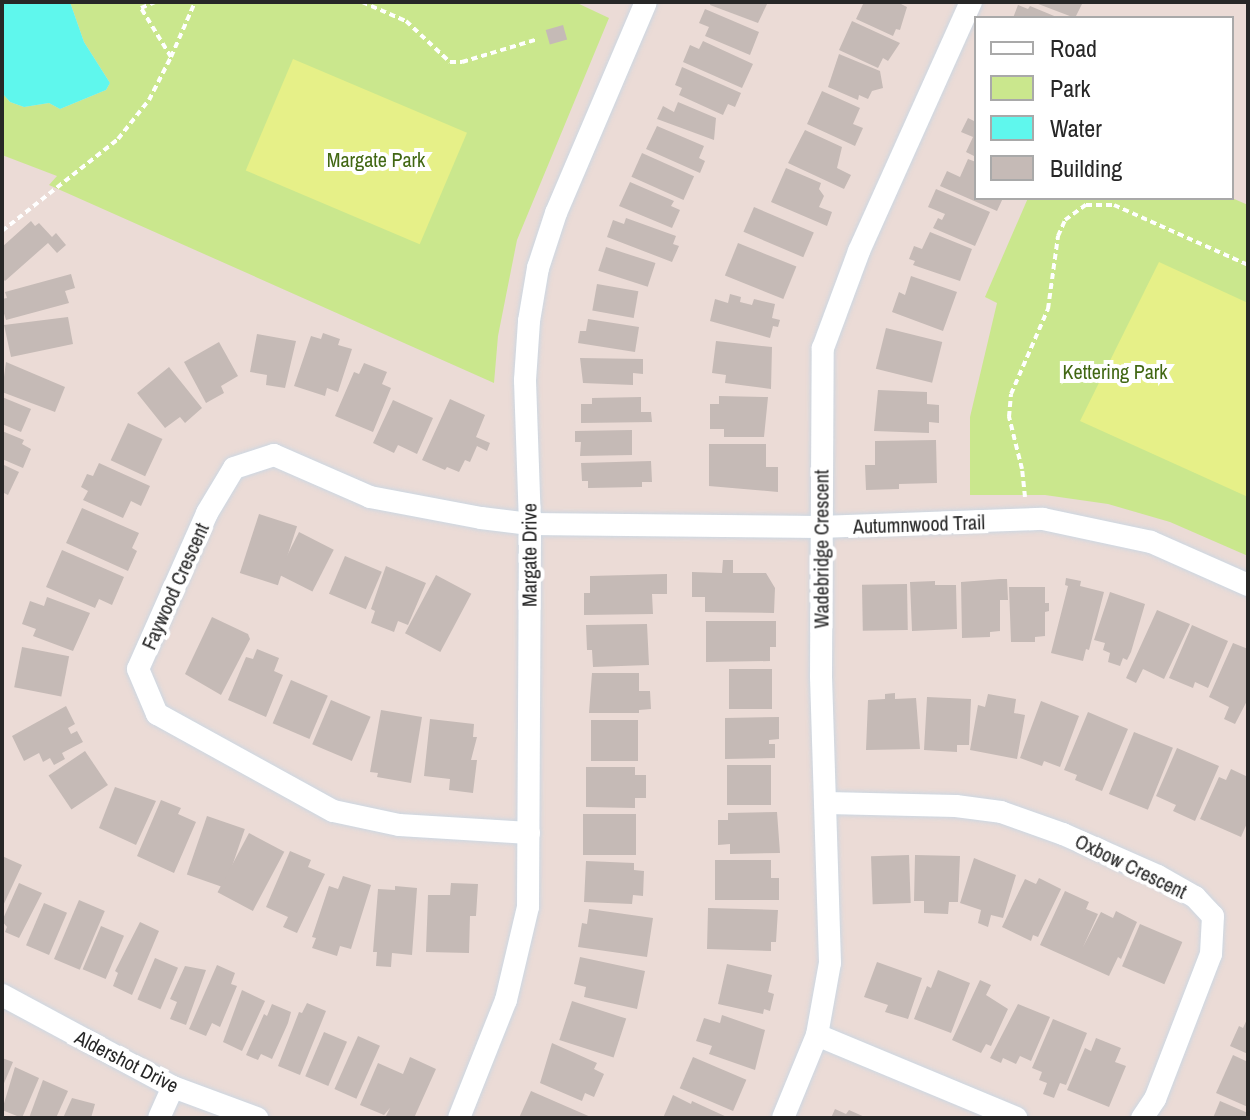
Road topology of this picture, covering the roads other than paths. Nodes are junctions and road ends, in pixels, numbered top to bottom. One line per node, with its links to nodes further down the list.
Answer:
1 (646, 2): 3 (street, Margate Drive)
2 (971, 2): 4 (street, Wadebridge Crescent)
3 (530, 524): 4 (street, Autumnwood Trail); 7 (street, Margate Drive); 7 (street, Faywood Crescent)
4 (820, 527): 5 (street, Autumnwood Trail); 6 (street, Wadebridge Crescent)
5 (1248, 585)
6 (827, 803): 9 (street, Wadebridge Crescent); 16 (street, Oxbow Crescent)
7 (529, 833): 13 (street, Margate Drive)
8 (2, 995): 10 (street, Aldershot Drive)
9 (817, 1035): 14 (street, Wadebridge Crescent); 15 (street)
10 (173, 1087): 11 (street); 12 (street, Aldershot Drive)
11 (159, 1118)
12 (257, 1118)
13 (459, 1118)
14 (783, 1118)
15 (1016, 1118)
16 (1142, 1118)

